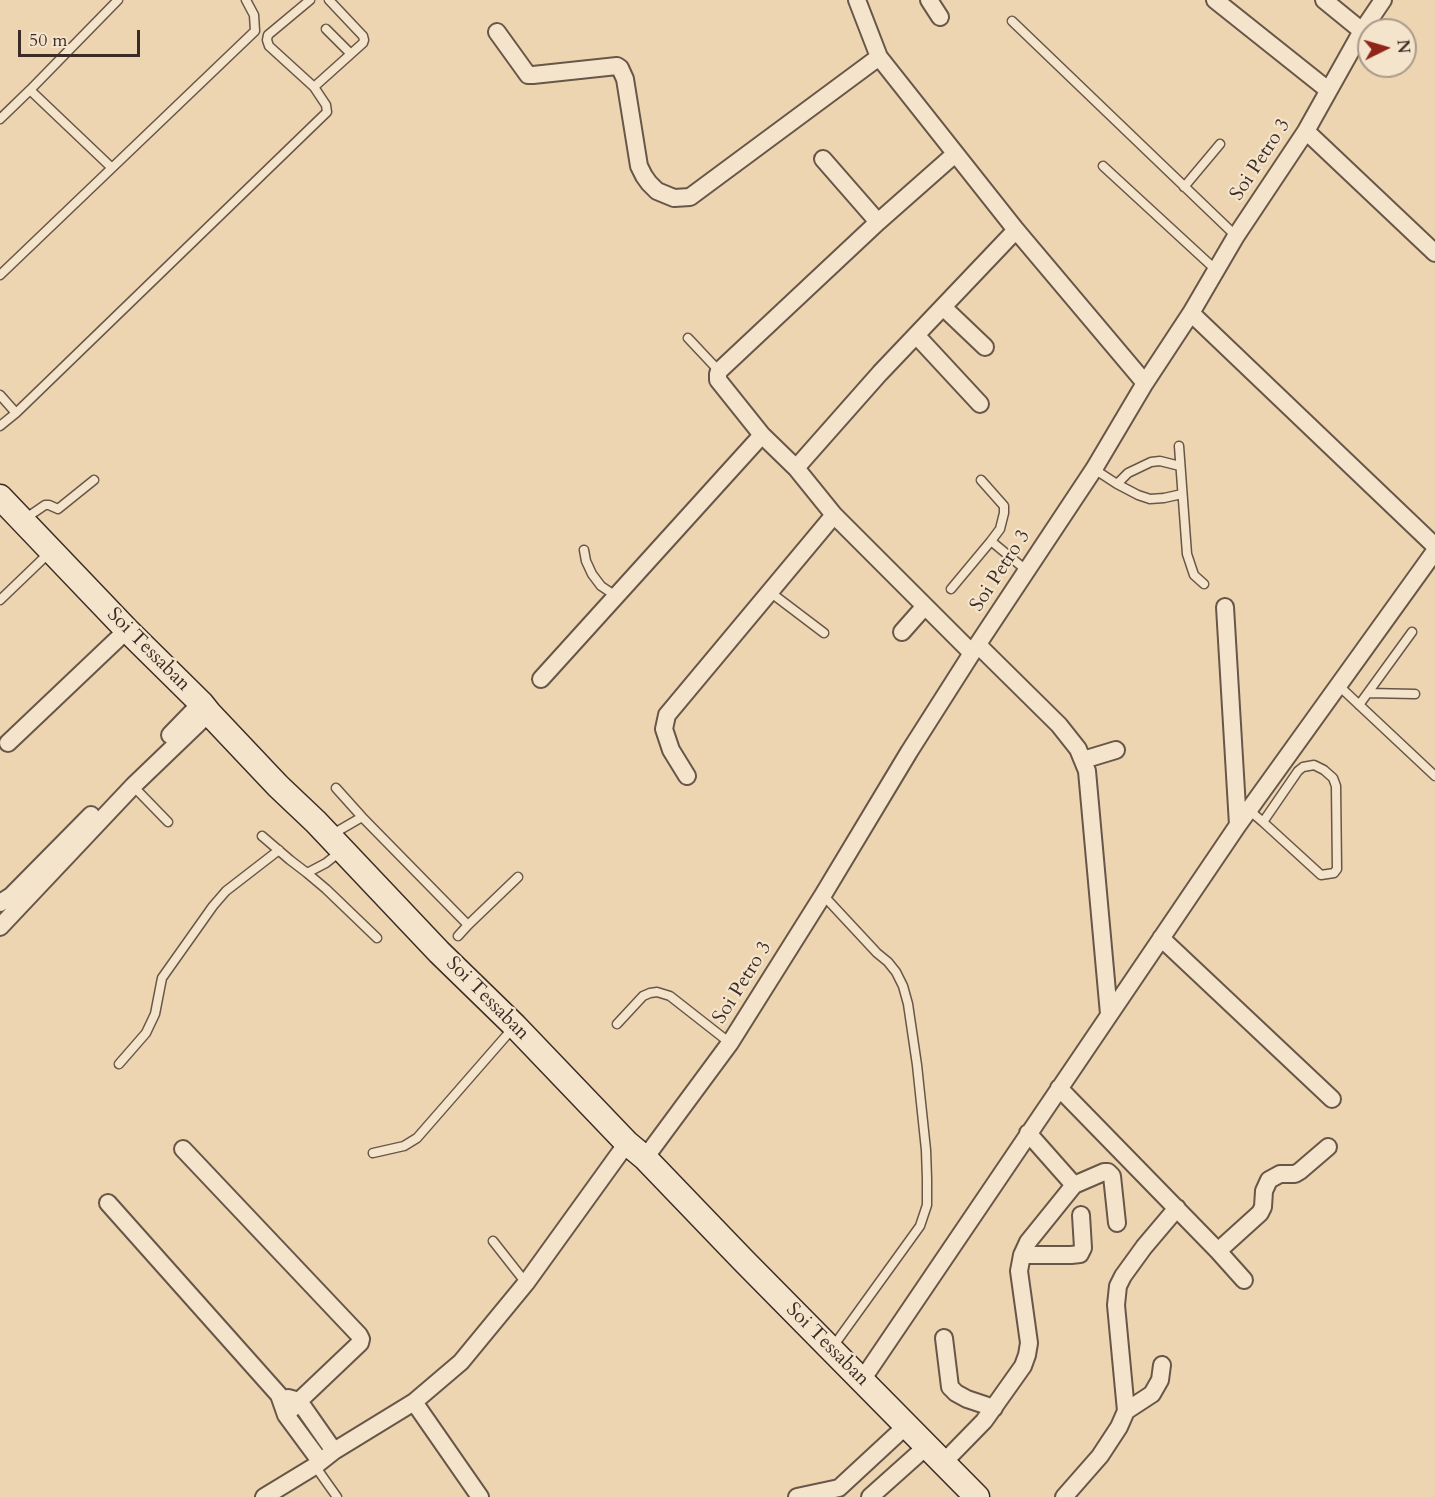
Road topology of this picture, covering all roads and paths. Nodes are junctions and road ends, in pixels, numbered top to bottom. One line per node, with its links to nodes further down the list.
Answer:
1 (118, 0): 20 (lane)
2 (246, 0): 28 (lane)
3 (310, 0): 19 (lane)
4 (329, 0): 17 (lane)
5 (857, 0): 18 (street)
6 (929, 0): 10 (street)
7 (1215, 0): 21 (street)
8 (1324, 0): 13 (street)
9 (1383, 0): 11 (street, Soi Petro 3)
10 (940, 17)
11 (1371, 18)
12 (1012, 21): 29 (lane)
13 (1357, 27)
14 (326, 29): 17 (lane)
15 (497, 32): 18 (street)
16 (1357, 40): 21 (street, Soi Petro 3)
17 (350, 53): 19 (lane)
18 (879, 57): 25 (street)
19 (314, 87): 45 (lane)
20 (30, 90): 22 (lane); 28 (lane)
21 (1328, 90): 23 (street, Soi Petro 3)
22 (0, 119)
23 (1306, 131): 32 (street, Soi Petro 3); 33 (street)
24 (1220, 144): 29 (lane)
25 (956, 154): 30 (street); 31 (street)
26 (823, 159): 30 (street)
27 (1103, 166): 34 (lane)
28 (112, 168): 35 (lane)
29 (1184, 187): 32 (lane)
30 (878, 222): 41 (street)
31 (1016, 230): 36 (street); 42 (street)
32 (1236, 236): 34 (street, Soi Petro 3)
33 (1435, 253)
34 (1216, 270): 37 (street, Soi Petro 3)
35 (0, 274)
36 (943, 307): 38 (street); 40 (street)
37 (1191, 313): 42 (street, Soi Petro 3); 60 (street)
38 (916, 335): 44 (street); 50 (street)
39 (688, 338): 41 (lane)
40 (985, 347)
41 (719, 371): 47 (street)
42 (1144, 383): 51 (street, Soi Petro 3)
43 (0, 395): 45 (lane)
44 (980, 404)
45 (16, 413): 46 (lane)
46 (0, 426)
47 (762, 435): 50 (street); 68 (street)
48 (1179, 446): 49 (lane)
49 (1180, 466): 54 (lane); 55 (lane)
50 (796, 468): 57 (street)
51 (1094, 469): 54 (lane); 64 (street, Soi Petro 3)
52 (94, 480): 58 (lane)
53 (981, 480): 59 (lane)
54 (1117, 484): 55 (lane)
55 (1182, 494): 65 (lane)
56 (0, 497): 58 (street, Soi Tessaban)
57 (834, 515): 67 (street); 70 (street)
58 (23, 520): 62 (street, Soi Tessaban)
59 (991, 541): 64 (lane); 66 (lane)
60 (1435, 546)
61 (584, 550): 68 (lane)
62 (51, 551): 69 (lane); 72 (street, Soi Tessaban)
63 (1435, 551): 78 (street)
64 (1026, 570): 76 (street, Soi Petro 3)
65 (1204, 584)
66 (951, 589)
67 (770, 592): 75 (lane); 86 (street)
68 (616, 596): 77 (street)
69 (0, 600)
70 (925, 606): 73 (street); 76 (street)
71 (1225, 607): 94 (street)
72 (127, 630): 82 (street, Soi Tessaban); 83 (street)
73 (902, 632)
74 (1412, 632): 79 (lane)
75 (824, 633)
76 (975, 649): 85 (street); 100 (street, Soi Petro 3)
77 (541, 679)
78 (1338, 685): 81 (lane); 90 (street)
79 (1368, 693): 80 (lane); 81 (lane)
80 (1415, 694)
81 (1359, 705): 87 (lane)
82 (205, 708): 88 (street); 96 (street, Soi Tessaban); 101 (street)
83 (8, 743)
84 (1116, 750): 85 (street)
85 (1083, 760): 107 (street)
86 (687, 776)
87 (1435, 776)
88 (133, 786): 92 (lane); 103 (street)
89 (336, 788): 91 (lane)
90 (1249, 810): 93 (lane); 94 (street)
91 (362, 817): 96 (lane); 102 (lane)
92 (168, 822)
93 (1263, 822): 93 (lane)
94 (1238, 825): 106 (street)
95 (262, 836): 97 (lane)
96 (335, 843): 98 (lane); 109 (street, Soi Tessaban)
97 (279, 850): 98 (lane); 111 (lane)
98 (307, 873): 105 (lane)
99 (518, 878): 102 (lane)
100 (823, 895): 110 (street, Soi Petro 3); 130 (lane)
101 (0, 903)
102 (468, 925): 104 (lane)
103 (0, 927)
104 (458, 936)
105 (376, 938)
106 (1161, 938): 107 (street); 113 (street)
107 (1109, 1014): 112 (street)
108 (617, 1024): 110 (lane)
109 (515, 1026): 117 (street, Soi Tessaban); 118 (lane)
110 (730, 1043): 117 (street, Soi Petro 3)
111 (119, 1064)
112 (1059, 1088): 114 (street); 121 (street)
113 (1332, 1099)
114 (1028, 1133): 119 (street); 132 (street)
115 (1328, 1147): 125 (street)
116 (183, 1149): 134 (street)
117 (636, 1150): 128 (street, Soi Petro 3); 130 (street, Soi Tessaban)
118 (373, 1153)
119 (1074, 1185): 123 (street); 126 (street)
120 (108, 1203): 133 (street)
121 (1177, 1208): 125 (street); 137 (street)
122 (1081, 1215): 126 (street)
123 (1118, 1223)
124 (493, 1242): 128 (lane)
125 (1218, 1251): 127 (street)
126 (1022, 1255): 136 (street)
127 (1244, 1280)
128 (526, 1283): 135 (street, Soi Petro 3)
129 (944, 1338): 136 (street)
130 (832, 1350): 132 (street, Soi Tessaban)
131 (1162, 1365): 137 (street)
132 (862, 1380): 139 (street, Soi Tessaban)
133 (279, 1395): 134 (street); 138 (street)
134 (299, 1401): 138 (street); 140 (street)
135 (414, 1402): 140 (street, Soi Petro 3); 146 (street)
136 (993, 1408): 141 (street)
137 (1126, 1411): 150 (street)
138 (286, 1414): 142 (street)
139 (907, 1425): 141 (street, Soi Tessaban); 143 (street)
140 (334, 1451): 142 (street, Soi Petro 3)
141 (935, 1455): 148 (street); 149 (street, Soi Tessaban)
142 (317, 1463): 144 (street, Soi Petro 3); 145 (lane)
143 (842, 1493): 147 (street)
144 (264, 1497)
145 (337, 1497)
146 (480, 1497)
147 (797, 1497)
148 (870, 1497)
149 (977, 1497)
150 (1064, 1497)

